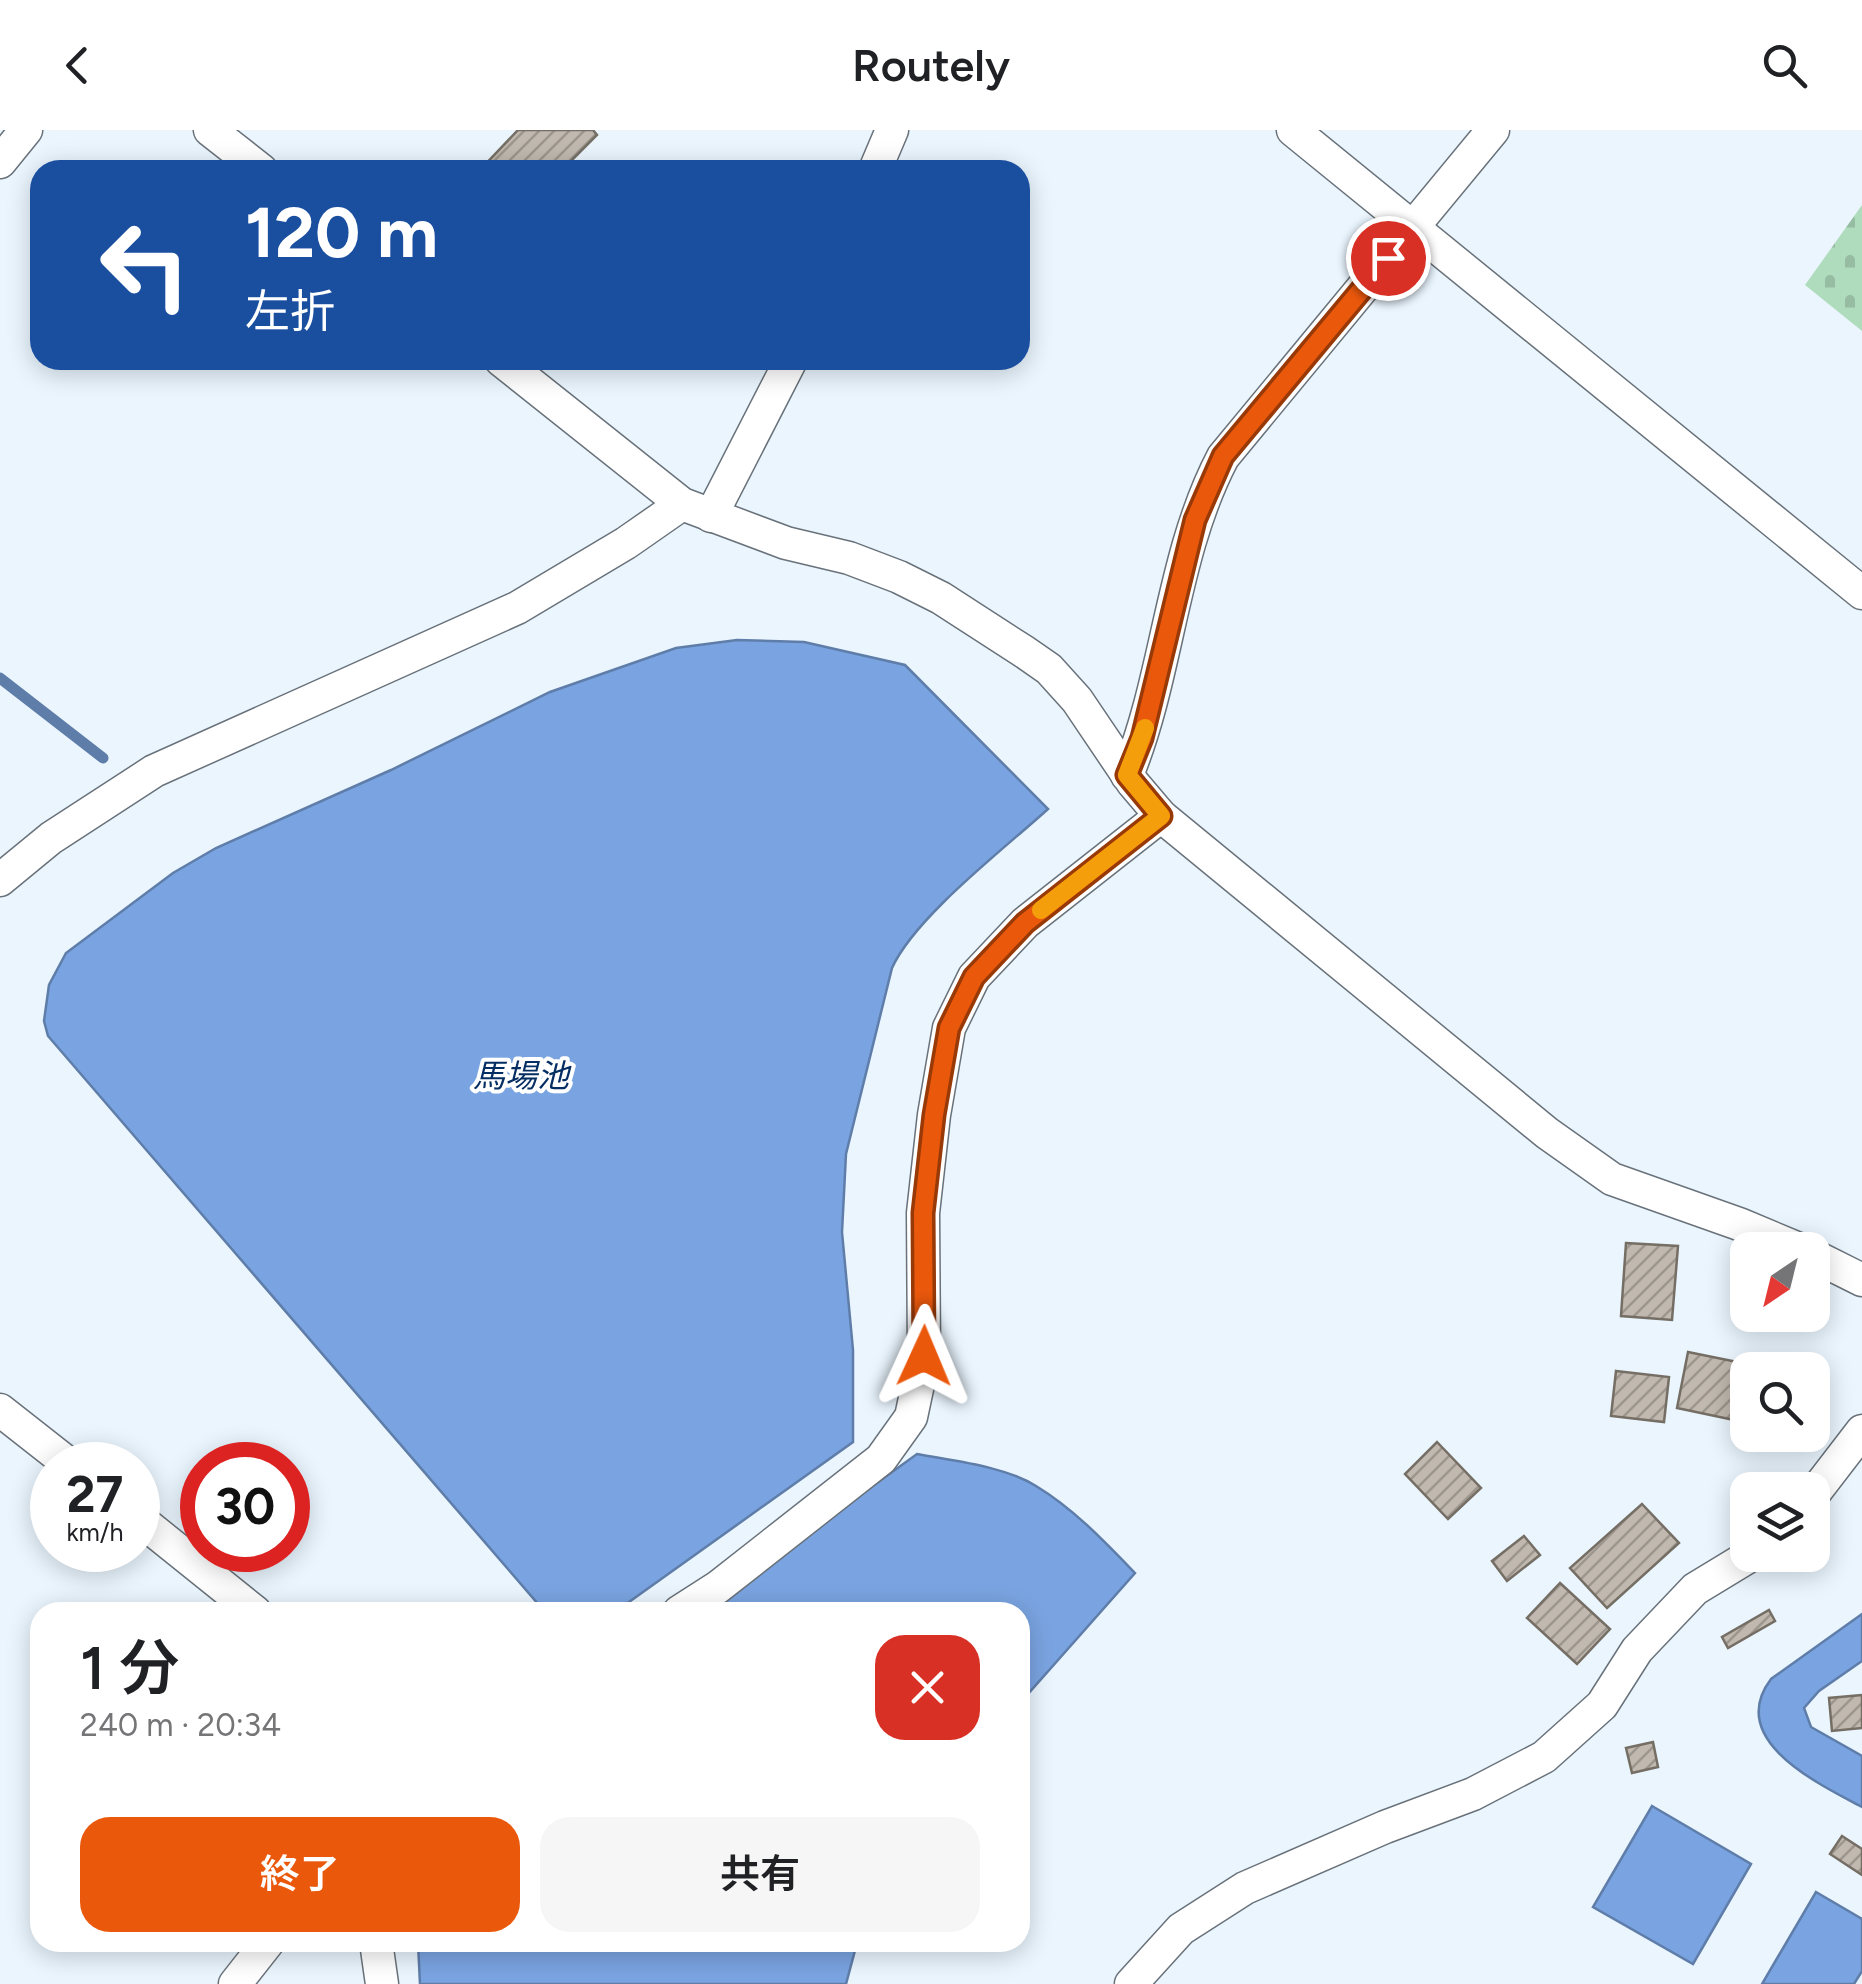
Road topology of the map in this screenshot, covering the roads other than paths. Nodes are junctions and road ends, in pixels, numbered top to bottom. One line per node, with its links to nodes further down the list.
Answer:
1 (26, 130): 8 (street)
2 (210, 130): 6 (street)
3 (892, 130): 7 (street)
4 (1293, 130): 9 (street)
5 (1494, 130): 9 (street)
6 (248, 160)
7 (879, 160)
8 (0, 162)
9 (1413, 227): 13 (street); 14 (street)
10 (514, 370): 12 (street)
11 (785, 370): 12 (street)
12 (696, 510): 14 (street); 16 (street)
13 (1862, 593)
14 (1127, 775): 15 (street)
15 (1161, 816): 17 (street); 27 (street)
16 (0, 880)
17 (1758, 1232)
18 (1830, 1264): 19 (street)
19 (1862, 1280)
20 (0, 1410): 22 (street)
21 (1862, 1431): 23 (street)
22 (41, 1442)
23 (1830, 1473)
24 (160, 1536): 26 (street)
25 (1730, 1568): 32 (street)
26 (243, 1602)
27 (695, 1602)
28 (260, 1952): 30 (street)
29 (377, 1952): 31 (street)
30 (235, 1984)
31 (382, 1984)
32 (1132, 1984)

